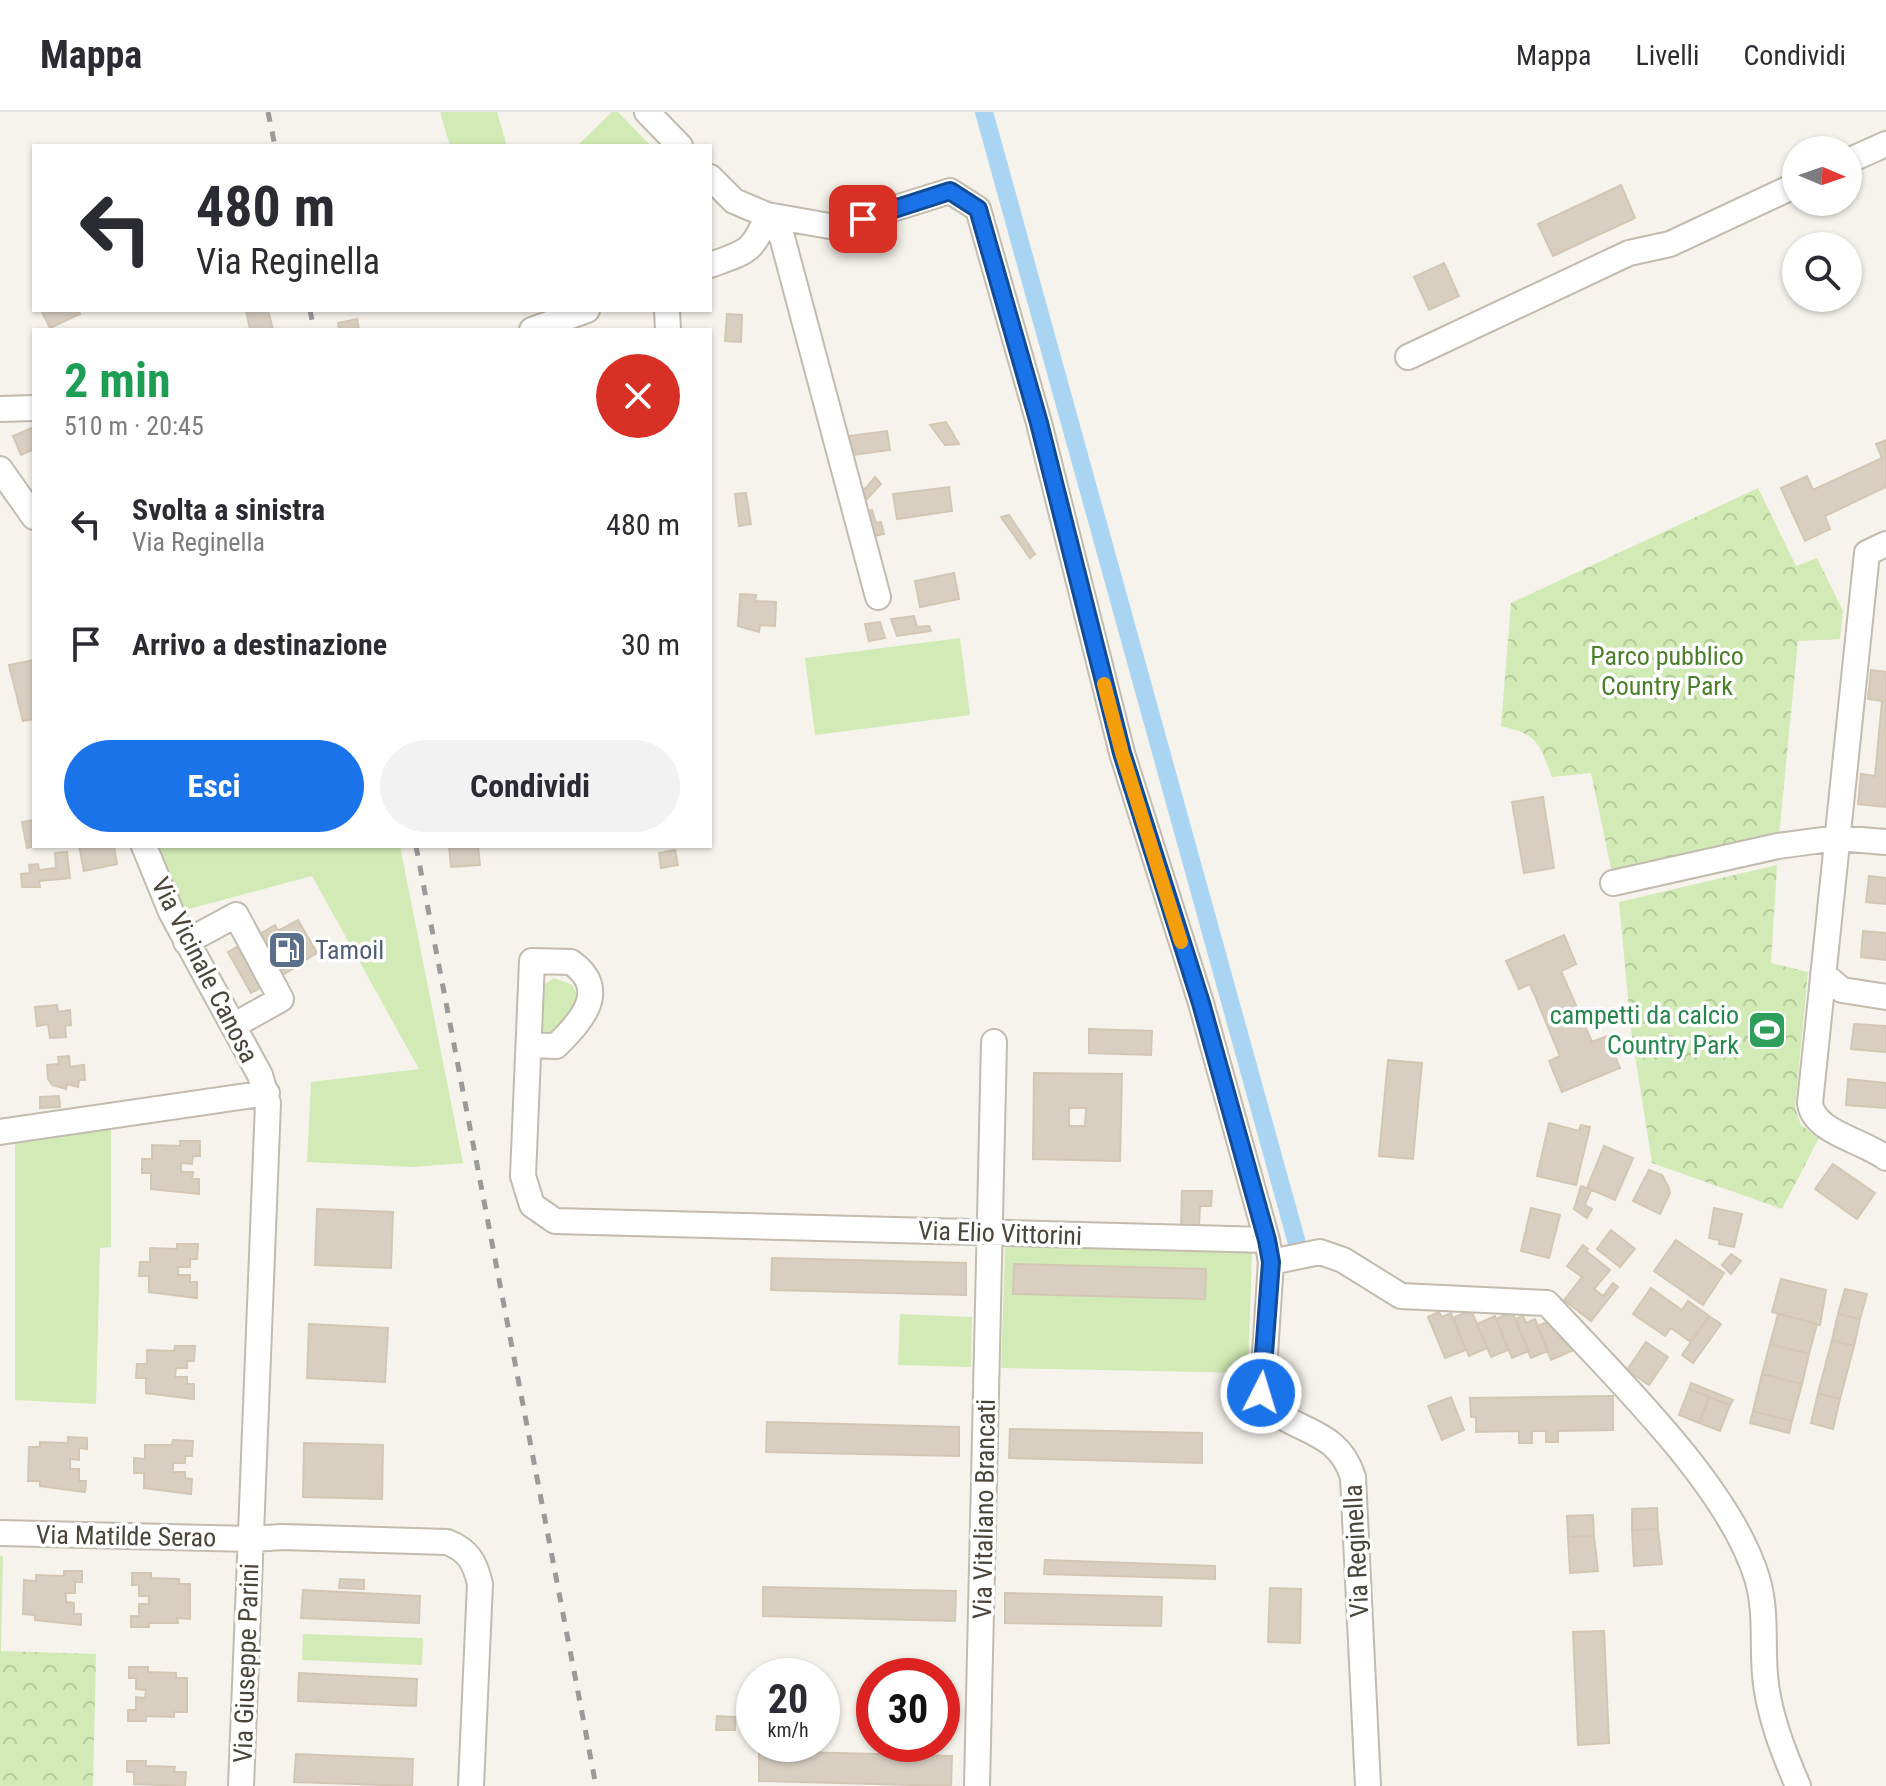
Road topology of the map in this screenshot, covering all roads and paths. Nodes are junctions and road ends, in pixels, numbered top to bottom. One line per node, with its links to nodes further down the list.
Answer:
1 (647, 112): 2 (street)
2 (678, 144)
3 (1886, 144): 4 (street)
4 (1862, 155)
5 (712, 179): 7 (street, Via Reginella)
6 (1782, 192): 11 (street)
7 (767, 215): 8 (street); 17 (street); 32 (street, Via Reginella)
8 (712, 264)
9 (582, 312): 10 (street)
10 (538, 328)
11 (1408, 357)
12 (32, 408): 13 (street)
13 (0, 409)
14 (0, 469): 15 (street)
15 (32, 514)
16 (1886, 544): 18 (street)
17 (878, 597)
18 (1837, 838): 19 (street); 21 (street); 23 (street)
19 (1886, 842)
20 (145, 848): 22 (street, Via Vicinale Canosa)
21 (1613, 883)
22 (186, 942): 25 (street, Via Vicinale Canosa); 25 (street)
23 (1823, 974): 24 (street); 30 (street)
24 (1886, 997)
25 (233, 1026): 28 (street, Via Vicinale Canosa)
26 (994, 1042): 31 (street, Via Vitaliano Brancati)
27 (529, 1045): 31 (street, Via Elio Vittorini)
28 (267, 1093): 29 (street); 34 (street, Via Giuseppe Parini)
29 (0, 1132)
30 (1881, 1151)
31 (992, 1232): 32 (street, Via Elio Vittorini); 37 (street, Via Vitaliano Brancati)
32 (1275, 1254): 38 (street, Via Reginella); 39 (street, Via Elio Vittorini)
33 (0, 1533): 34 (street, Via Matilde Serao)
34 (252, 1539): 35 (street, Via Giuseppe Parini); 36 (street, Via Matilde Serao)
35 (241, 1786)
36 (471, 1786)
37 (977, 1786)
38 (1368, 1786)
39 (1798, 1786)

